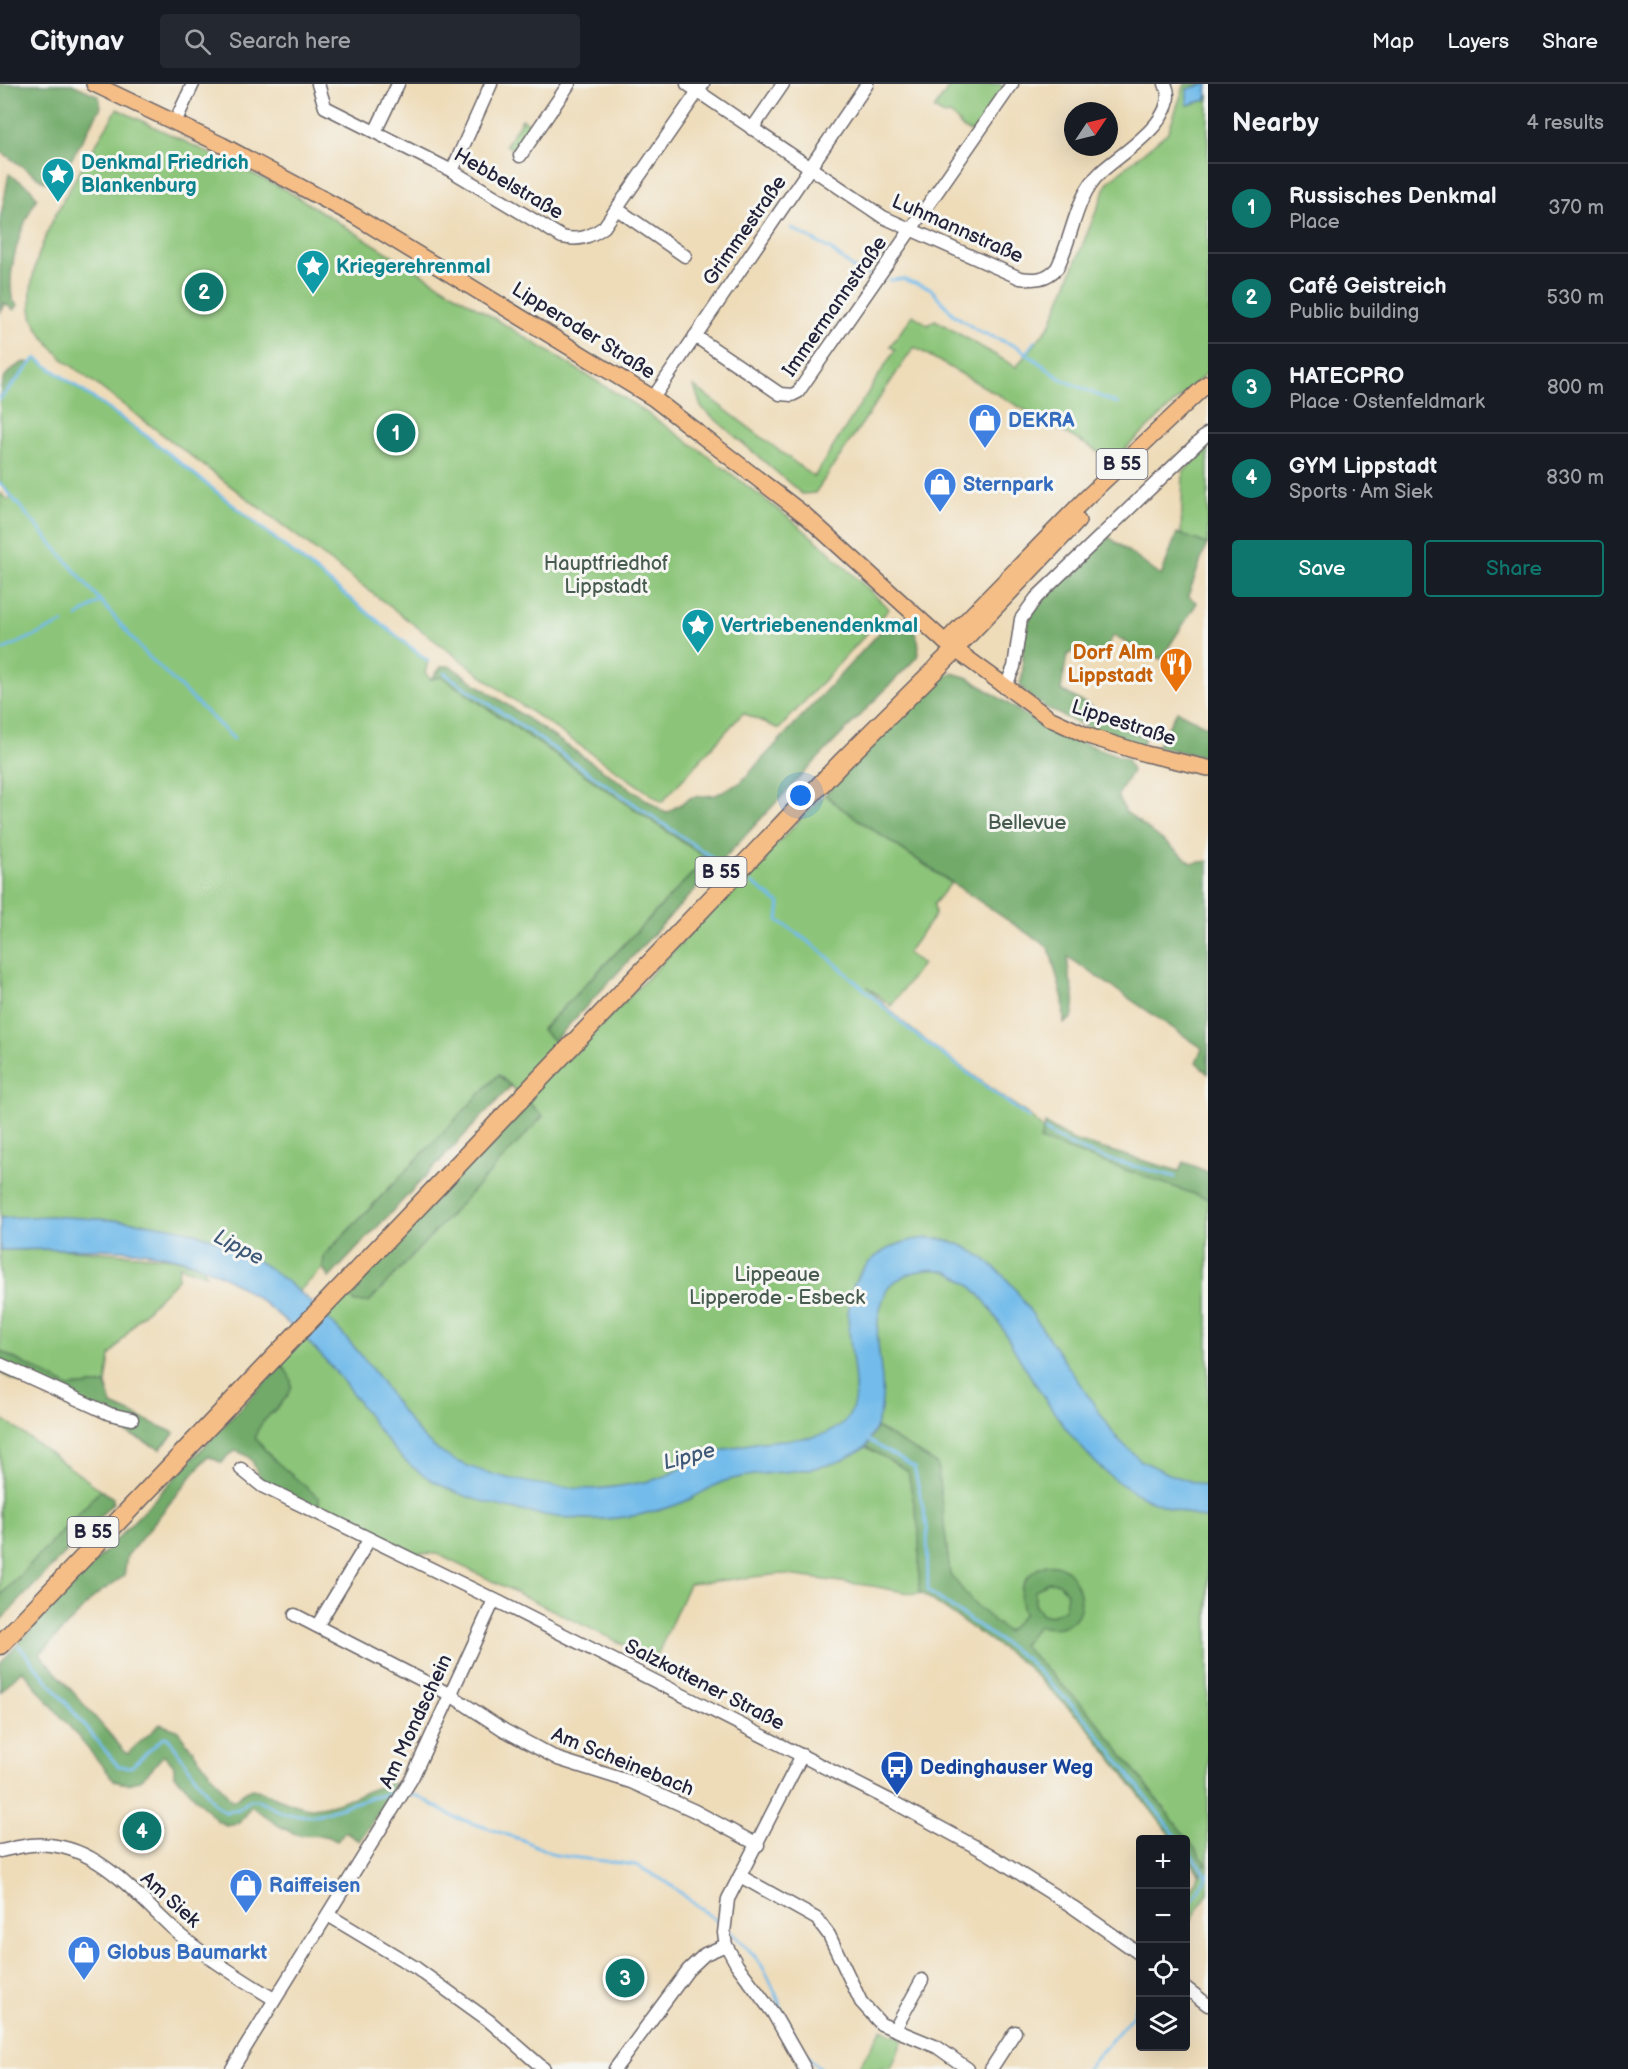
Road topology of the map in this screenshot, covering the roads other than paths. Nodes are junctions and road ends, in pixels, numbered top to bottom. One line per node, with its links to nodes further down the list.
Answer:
1 (94, 84): 13 (main road, Lipperoder Straße)
2 (193, 84): 13 (street)
3 (318, 84): 15 (street, Hebbelstraße)
4 (398, 84): 15 (street)
5 (491, 84): 18 (street)
6 (569, 84): 16 (street)
7 (687, 84): 12 (street, Luhmannstraße)
8 (783, 84): 14 (street)
9 (867, 84): 17 (street, Grimmestraße)
10 (1012, 84): 20 (street, Immermannstraße)
11 (1165, 84): 20 (street, Luhmannstraße)
12 (701, 88): 14 (street, Luhmannstraße); 19 (street, Hebbelstraße)
13 (175, 122): 25 (main road, Lipperoder Straße)
14 (752, 129): 17 (street, Luhmannstraße)
15 (375, 132): 18 (street, Hebbelstraße)
16 (520, 156)
17 (809, 169): 20 (street, Luhmannstraße); 22 (street, Grimmestraße)
18 (452, 171): 19 (street, Hebbelstraße)
19 (617, 209): 21 (street)
20 (911, 230): 22 (street, Immermannstraße)
21 (685, 256)
22 (694, 336): 25 (street, Grimmestraße)
23 (1208, 383): 27 (main road, B 55)
24 (1208, 397): 27 (main road, B 55)
25 (653, 398): 27 (main road, Lipperoder Straße)
26 (1208, 433): 28 (street)
27 (951, 645): 28 (main road, Lippestraße); 31 (highway, B 55)
28 (1005, 688): 29 (main road, Lippestraße)
29 (1208, 768)
30 (0, 1364): 32 (street)
31 (253, 1372): 38 (highway, B 55); 39 (highway, B 55)
32 (132, 1419)
33 (241, 1468): 34 (street, Salzkottener Straße)
34 (369, 1540): 35 (street, Salzkottener Straße); 37 (street)
35 (494, 1600): 40 (street, Am Mondschein); 41 (street, Salzkottener Straße)
36 (295, 1615): 37 (street, Am Scheinebach)
37 (317, 1626): 40 (street, Am Scheinebach)
38 (0, 1630)
39 (0, 1645)
40 (449, 1694): 42 (street, Am Scheinebach); 45 (street, Am Mondschein)
41 (802, 1755): 42 (street); 47 (street, Salzkottener Straße)
42 (758, 1845): 44 (street)
43 (0, 1851): 50 (street, Am Siek)
44 (740, 1876): 46 (street); 52 (street)
45 (328, 1915): 50 (street, Am Mondschein); 56 (street)
46 (726, 1945): 54 (street); 57 (street)
47 (1136, 1951)
48 (922, 1980): 52 (street)
49 (1190, 1992): 51 (street)
50 (274, 1999): 55 (street, Am Mondschein)
51 (1208, 2005)
52 (895, 2029): 58 (street)
53 (1016, 2032): 59 (street)
54 (798, 2066)
55 (232, 2069)
56 (544, 2069)
57 (615, 2069)
58 (968, 2069)
59 (991, 2069)

